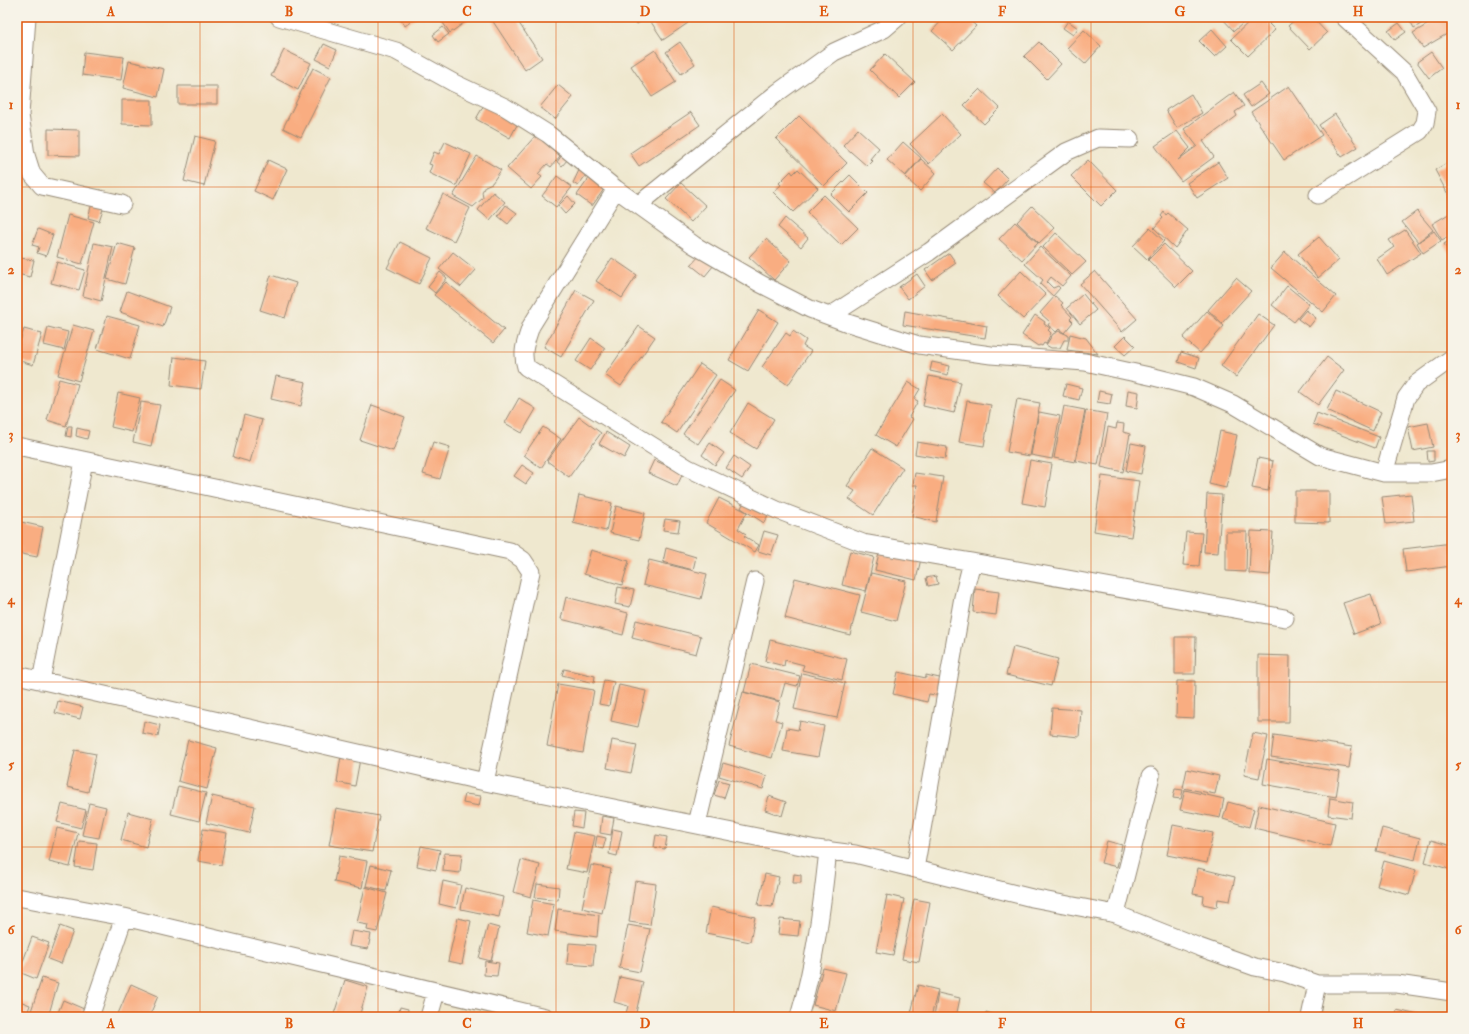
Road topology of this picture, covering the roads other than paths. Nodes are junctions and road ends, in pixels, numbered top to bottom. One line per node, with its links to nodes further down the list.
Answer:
1 (27, 17): 8 (street)
2 (279, 17): 6 (street)
3 (898, 17): 9 (street)
4 (1344, 17): 7 (street)
5 (1130, 139): 10 (street)
6 (616, 189): 9 (street); 16 (street)
7 (1318, 194)
8 (122, 204)
9 (638, 205): 10 (street)
10 (830, 316): 15 (street)
11 (1452, 358): 15 (street)
12 (17, 446): 13 (street)
13 (84, 461): 20 (street); 22 (street)
14 (1452, 469): 15 (street)
15 (1384, 473)
16 (972, 562): 18 (street); 25 (street)
17 (755, 581): 23 (street)
18 (1284, 618)
19 (17, 674): 20 (street)
20 (41, 681): 22 (street)
21 (1151, 776): 27 (street)
22 (485, 782): 23 (street)
23 (697, 824): 24 (street)
24 (828, 850): 25 (street); 35 (street)
25 (915, 869): 27 (street)
26 (17, 897): 28 (street)
27 (1116, 914): 29 (street)
28 (124, 917): 30 (street); 32 (street)
29 (1317, 984): 31 (street); 36 (street)
30 (436, 992): 33 (street); 34 (street)
31 (1452, 992)
32 (90, 1017)
33 (429, 1017)
34 (545, 1017)
35 (799, 1017)
36 (1310, 1017)

